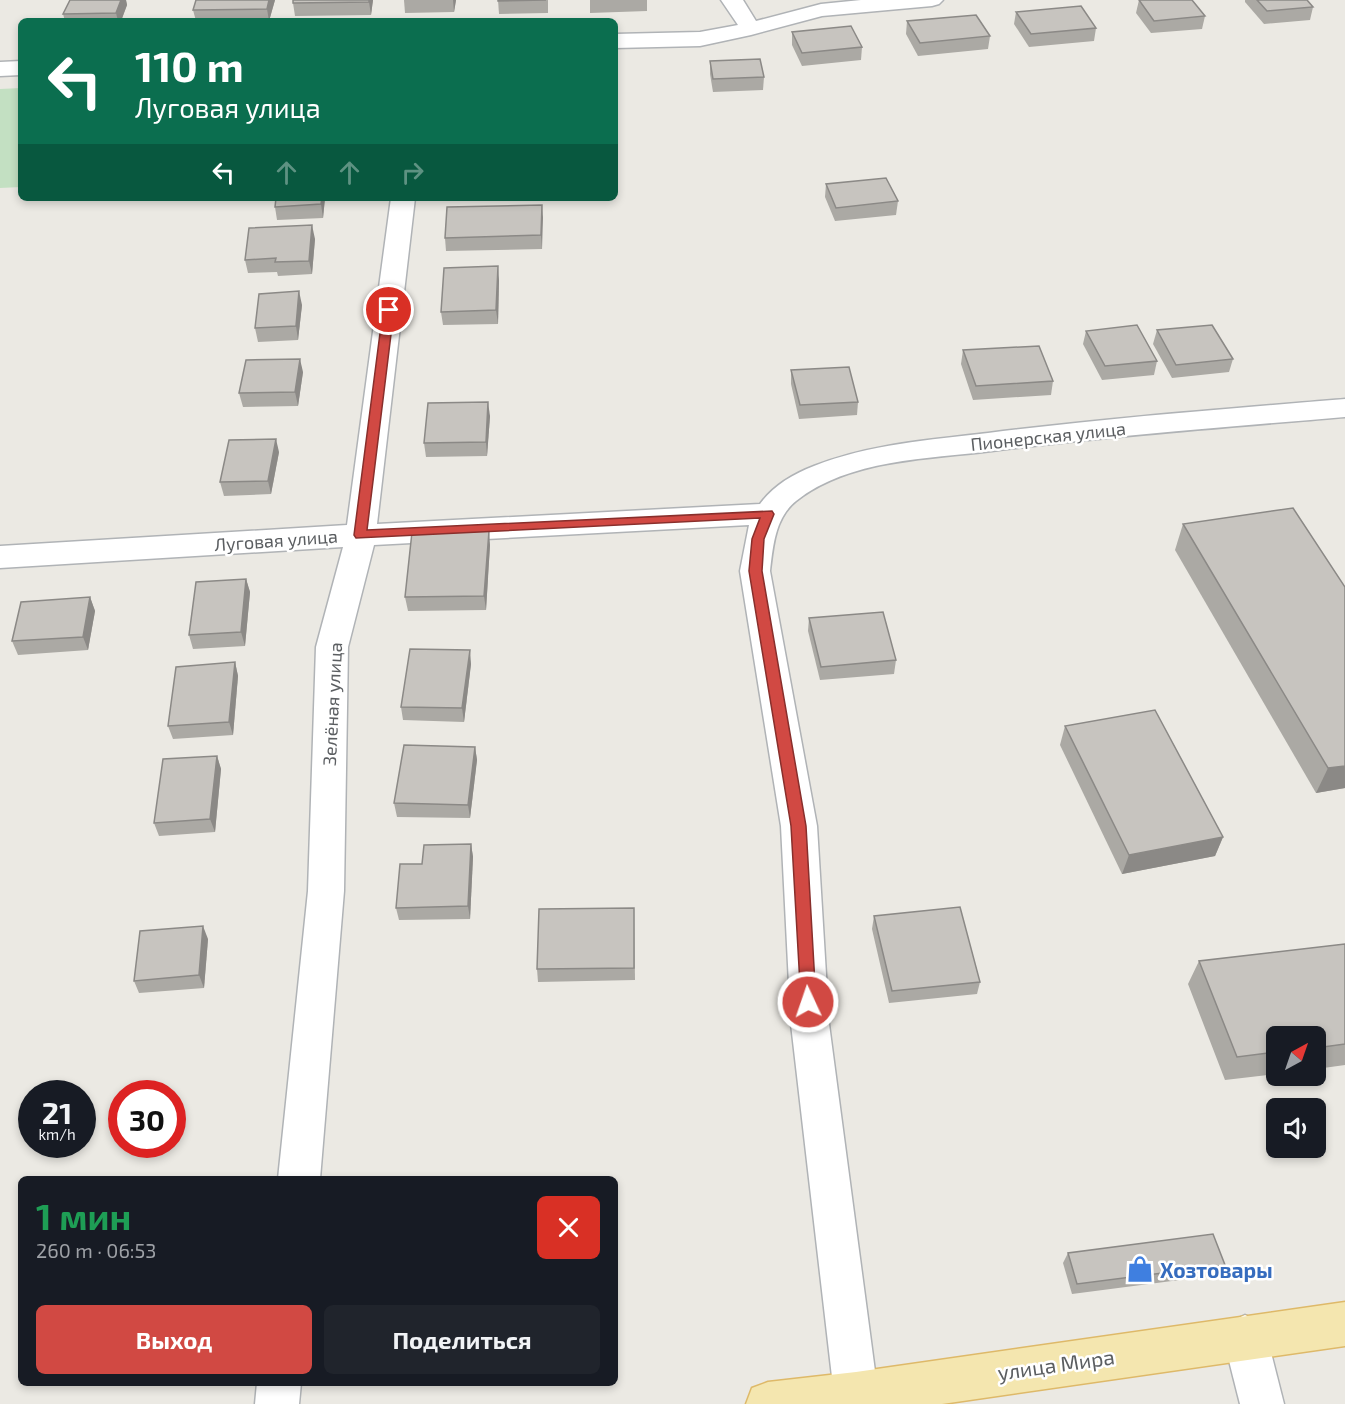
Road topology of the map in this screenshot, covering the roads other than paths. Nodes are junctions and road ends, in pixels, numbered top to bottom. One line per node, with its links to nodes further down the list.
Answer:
1 (732, 0): 3 (street)
2 (932, 0): 3 (street)
3 (751, 29): 4 (street)
4 (618, 41)
5 (18, 68): 6 (street)
6 (0, 69)
7 (403, 201): 10 (street, Зелёная улица)
8 (1345, 408): 9 (street, Пионерская улица)
9 (768, 514): 10 (street, Луговая улица); 16 (street)
10 (361, 535): 11 (street, Луговая улица); 12 (street, Зелёная улица)
11 (0, 557)
12 (299, 1176)
13 (1345, 1324): 14 (main road, улица Мира)
14 (1245, 1337): 16 (main road, улица Мира); 19 (street)
15 (279, 1386): 17 (street)
16 (856, 1394): 18 (main road, улица Мира)
17 (277, 1404)
18 (768, 1404)
19 (1262, 1404)

